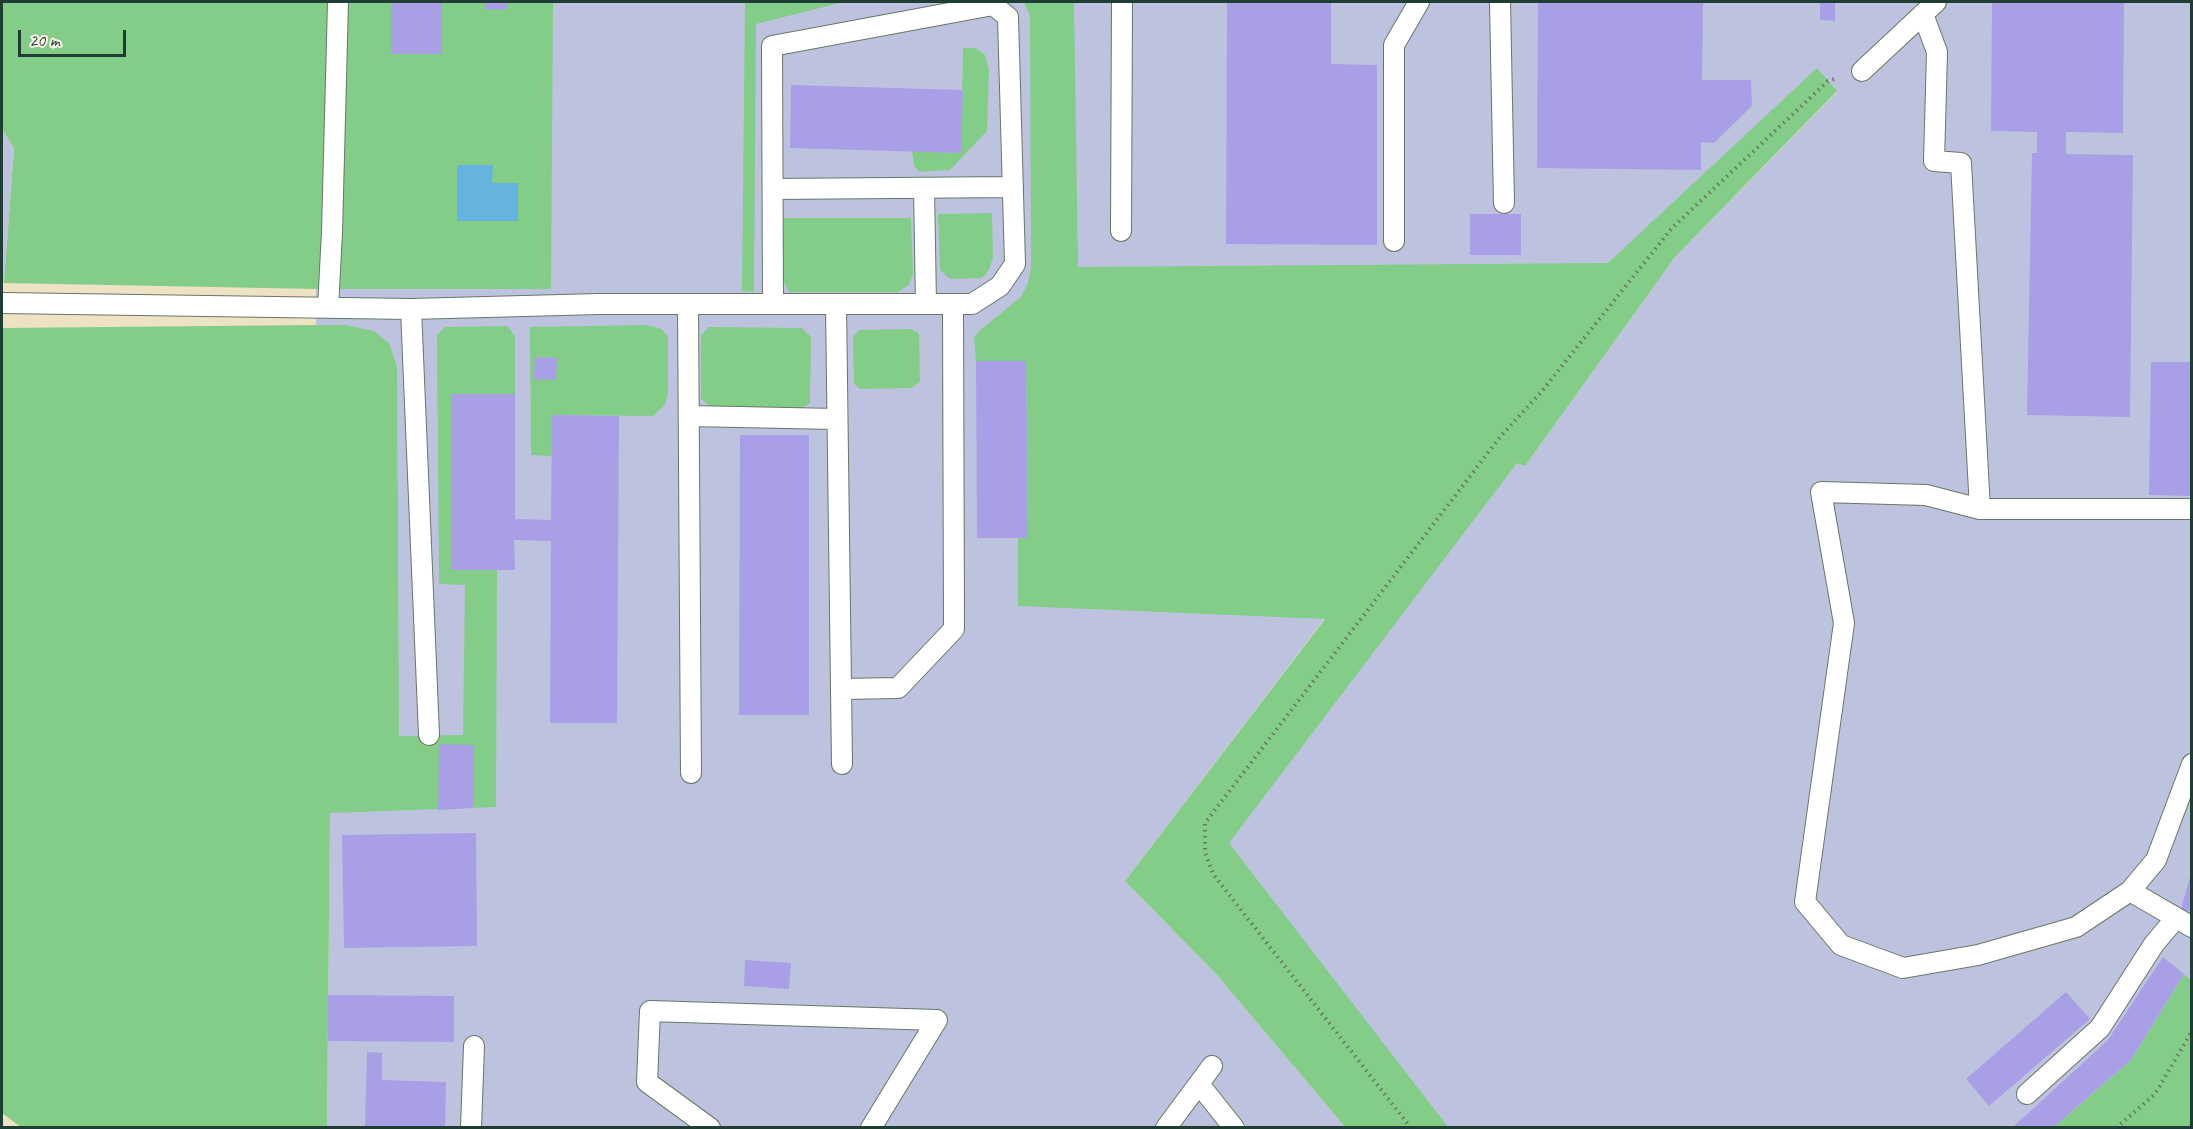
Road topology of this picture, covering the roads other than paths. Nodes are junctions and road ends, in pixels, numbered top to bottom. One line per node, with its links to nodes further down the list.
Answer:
1 (338, 2): 19 (lane)
2 (1122, 2): 11 (lane)
3 (1419, 2): 12 (lane)
4 (1500, 2): 10 (lane)
5 (1930, 8): 6 (lane); 23 (lane)
6 (1862, 71)
7 (1013, 187): 8 (lane); 9 (lane); 18 (lane)
8 (924, 188): 9 (lane); 17 (lane)
9 (772, 189): 15 (lane)
10 (1504, 203)
11 (1121, 231)
12 (1394, 241)
13 (2, 303): 19 (lane)
14 (688, 304): 15 (lane); 20 (lane); 21 (lane)
15 (773, 304): 16 (lane)
16 (836, 304): 17 (lane); 22 (lane)
17 (926, 304): 18 (lane)
18 (953, 304): 25 (lane)
19 (328, 308): 20 (lane)
20 (411, 309): 26 (lane)
21 (689, 416): 22 (lane); 29 (lane)
22 (837, 419): 25 (lane)
23 (1980, 509): 24 (lane); 30 (lane)
24 (2192, 509)
25 (841, 689): 27 (lane)
26 (429, 735)
27 (842, 764)
28 (2192, 764): 30 (lane)
29 (691, 773)
30 (2130, 891): 31 (lane)
31 (2184, 923): 35 (lane)
32 (474, 1046): 36 (lane)
33 (1212, 1066): 34 (lane)
34 (1198, 1084): 39 (lane); 40 (lane)
35 (2027, 1094)
36 (471, 1128)
37 (710, 1128): 38 (lane)
38 (871, 1128)
39 (1166, 1128)
40 (1234, 1128)

